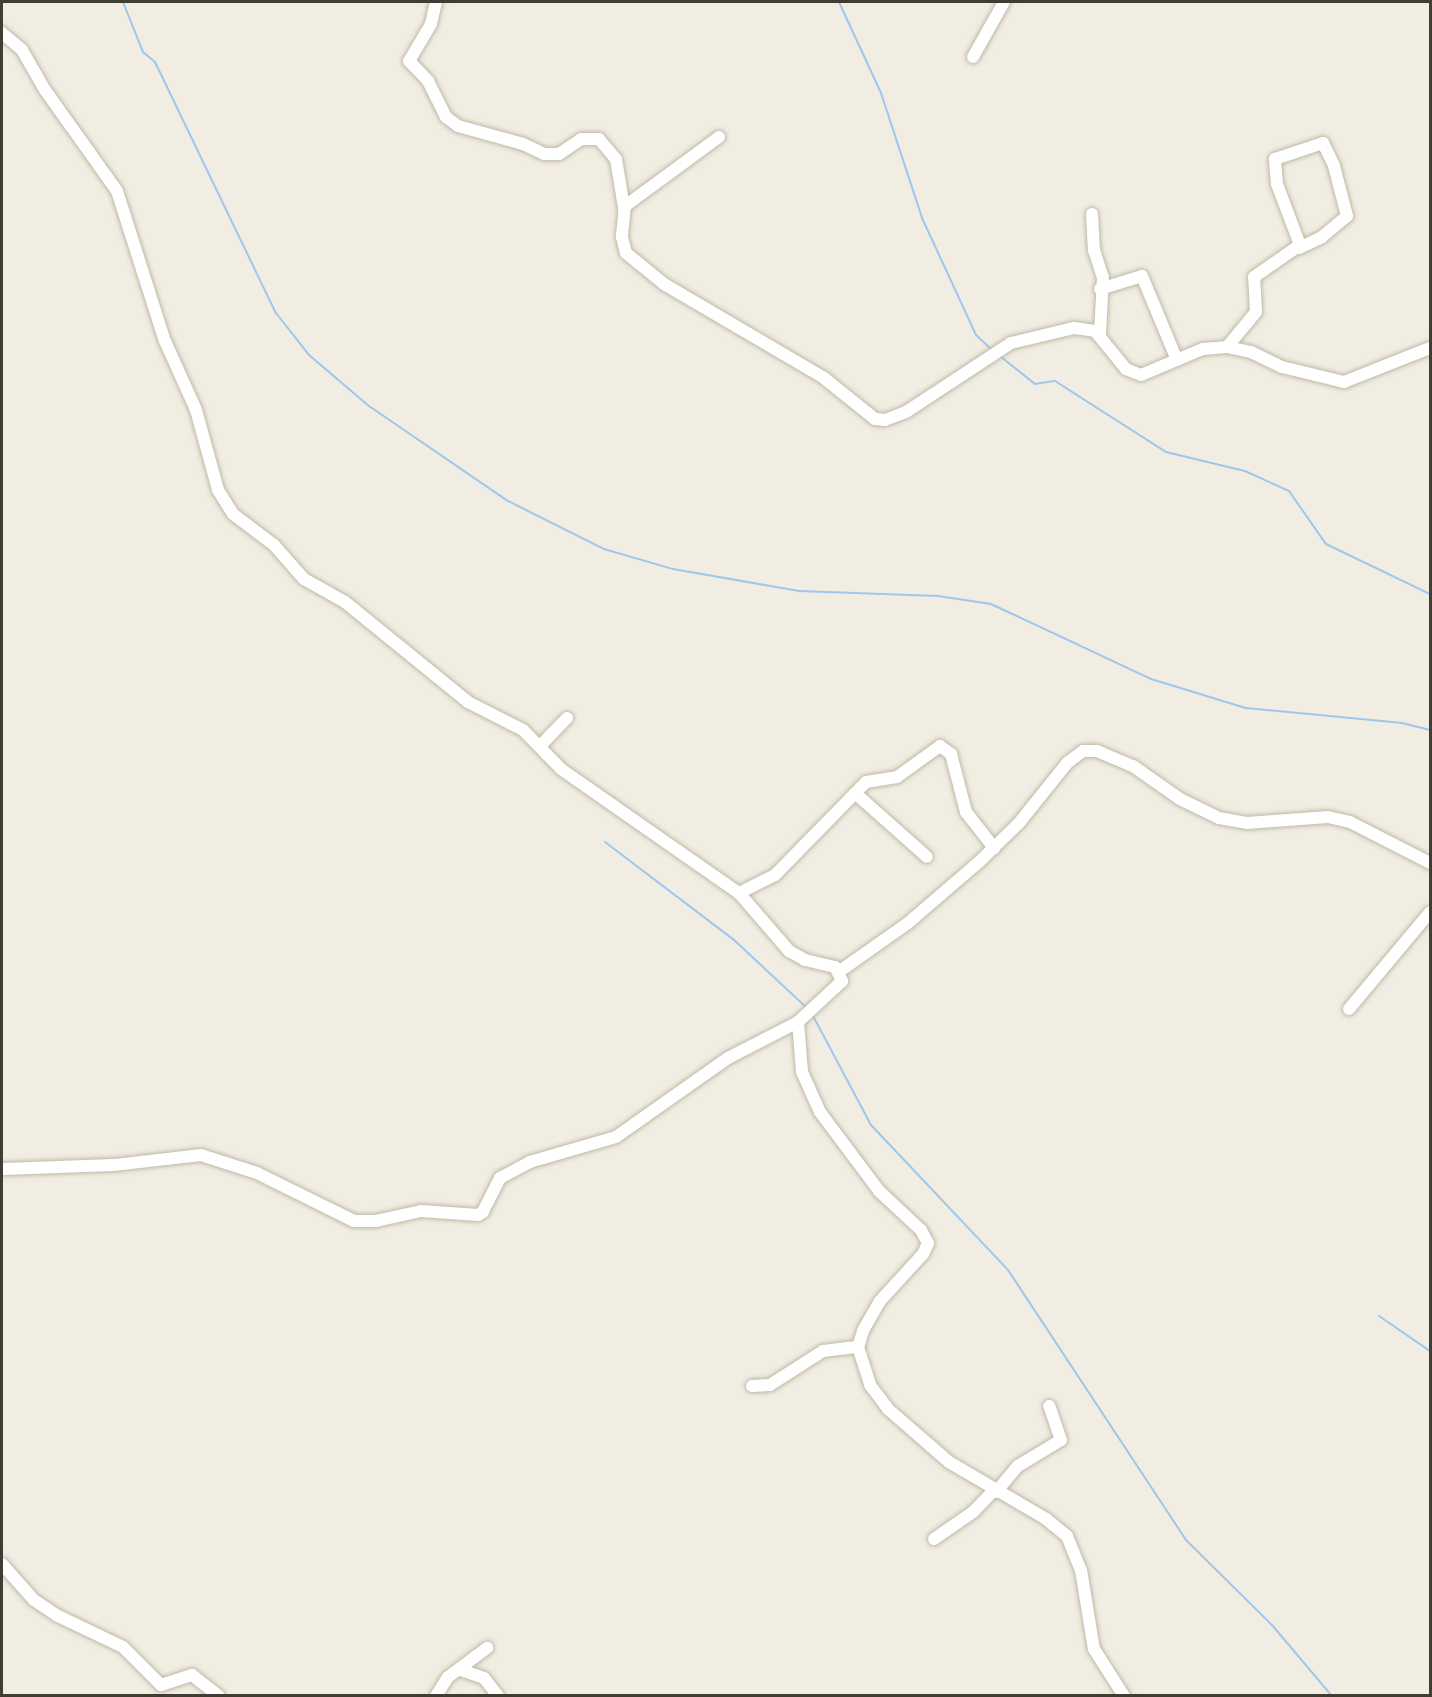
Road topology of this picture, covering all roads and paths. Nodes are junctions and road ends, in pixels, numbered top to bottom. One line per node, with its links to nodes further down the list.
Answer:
1 (436, 2): 7 (street)
2 (988, 2): 3 (street)
3 (1002, 5): 5 (street)
4 (2, 33): 16 (street)
5 (973, 57)
6 (719, 137): 7 (street)
7 (624, 208): 11 (street)
8 (1092, 214): 10 (street)
9 (1299, 248): 9 (street); 12 (street)
10 (1100, 289): 11 (street); 14 (street)
11 (1100, 335): 14 (street)
12 (1227, 346): 13 (street); 14 (street)
13 (1431, 348)
14 (1178, 360)
15 (567, 718): 16 (street)
16 (540, 746): 21 (street)
17 (855, 793): 18 (street); 19 (street); 21 (street)
18 (994, 848): 20 (street); 23 (street)
19 (927, 857)
20 (1431, 863)
21 (740, 893): 23 (street)
22 (1431, 912): 24 (street)
23 (840, 971): 25 (street)
24 (1348, 1009)
25 (806, 1015): 26 (street); 27 (street)
26 (2, 1169)
27 (858, 1347): 28 (street); 30 (street)
28 (752, 1386)
29 (1049, 1406): 30 (street)
30 (995, 1491): 31 (street); 38 (street)
31 (934, 1539)
32 (2, 1564): 35 (street)
33 (487, 1648): 34 (street)
34 (461, 1670): 36 (street); 37 (street)
35 (219, 1695)
36 (436, 1695)
37 (498, 1695)
38 (1124, 1695)

